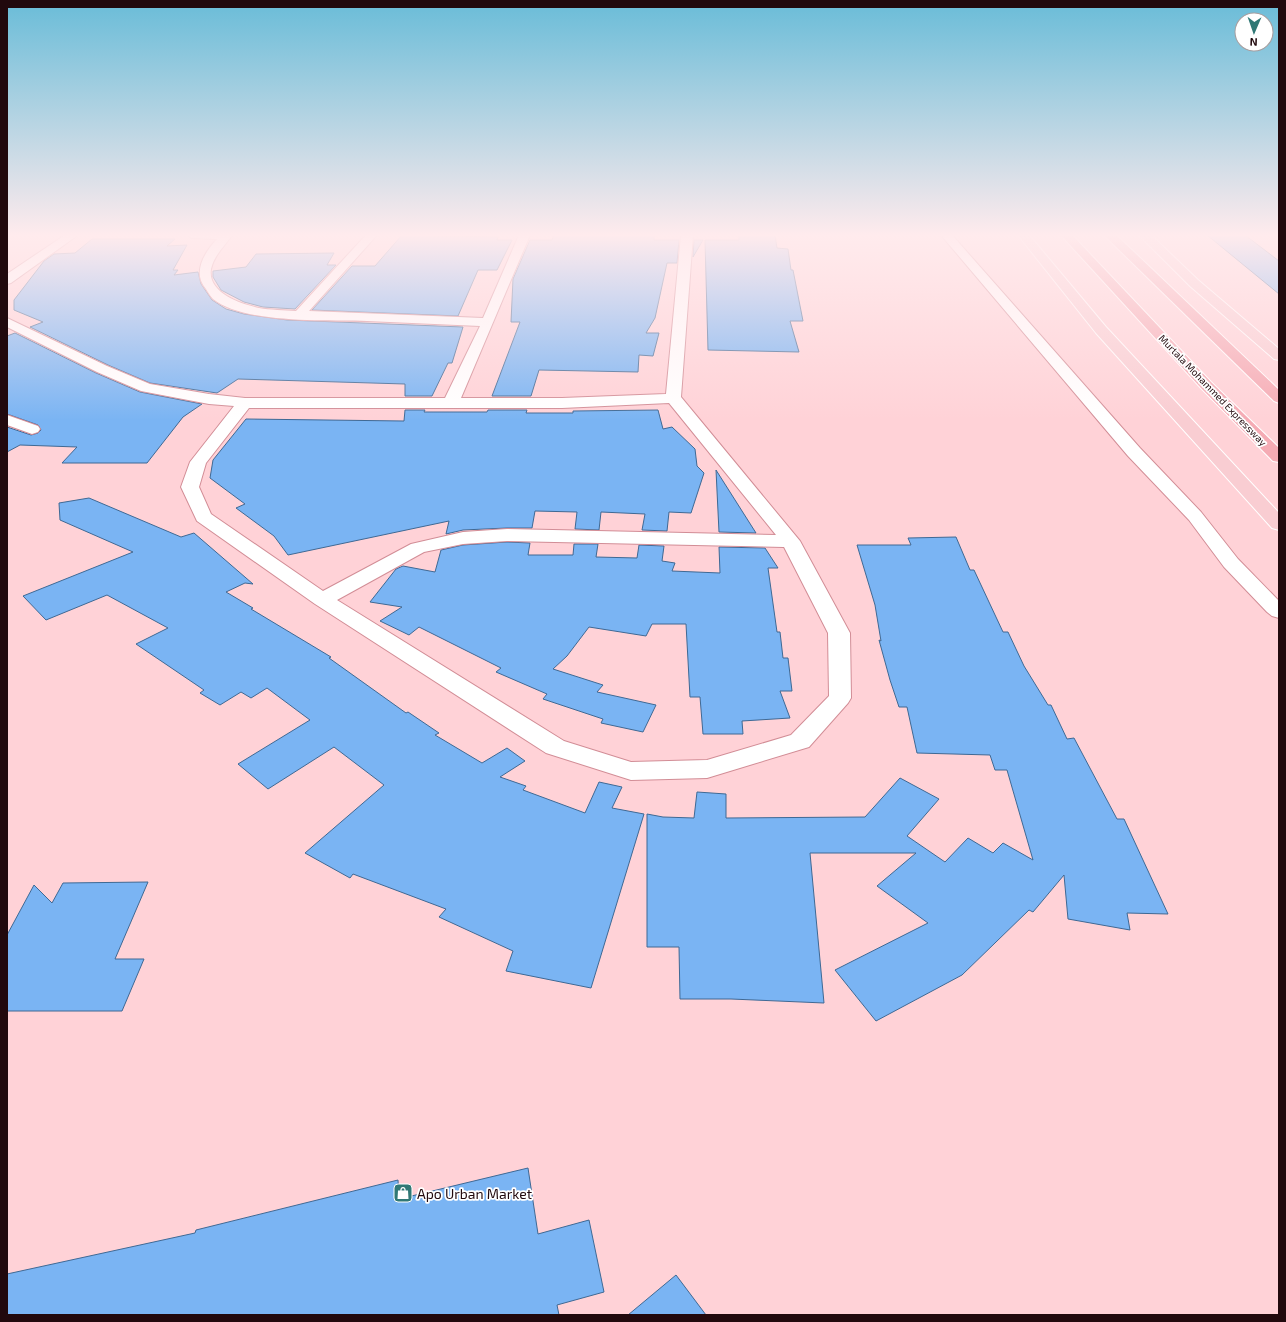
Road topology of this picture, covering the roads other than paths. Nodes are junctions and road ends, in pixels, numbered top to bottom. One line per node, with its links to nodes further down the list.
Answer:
1 (219, 297): 10 (street)
2 (316, 297): 10 (street)
3 (499, 297): 12 (street)
4 (682, 297): 14 (street)
5 (999, 297): 24 (street)
6 (1073, 297): 21 (main road)
7 (1124, 297): 20 (highway, Murtala Mohammed Expressway)
8 (1174, 297): 15 (highway)
9 (1210, 297): 13 (main road)
10 (299, 315): 12 (street)
11 (7, 322): 16 (street)
12 (488, 322): 17 (street)
13 (1279, 356)
14 (673, 398): 17 (street); 22 (street)
15 (1279, 398)
16 (246, 403): 17 (street); 23 (street)
17 (450, 404)
18 (7, 420): 19 (street)
19 (32, 429)
20 (1279, 457)
21 (1279, 524)
22 (791, 541): 23 (street); 23 (street)
23 (322, 600)
24 (1279, 612)

